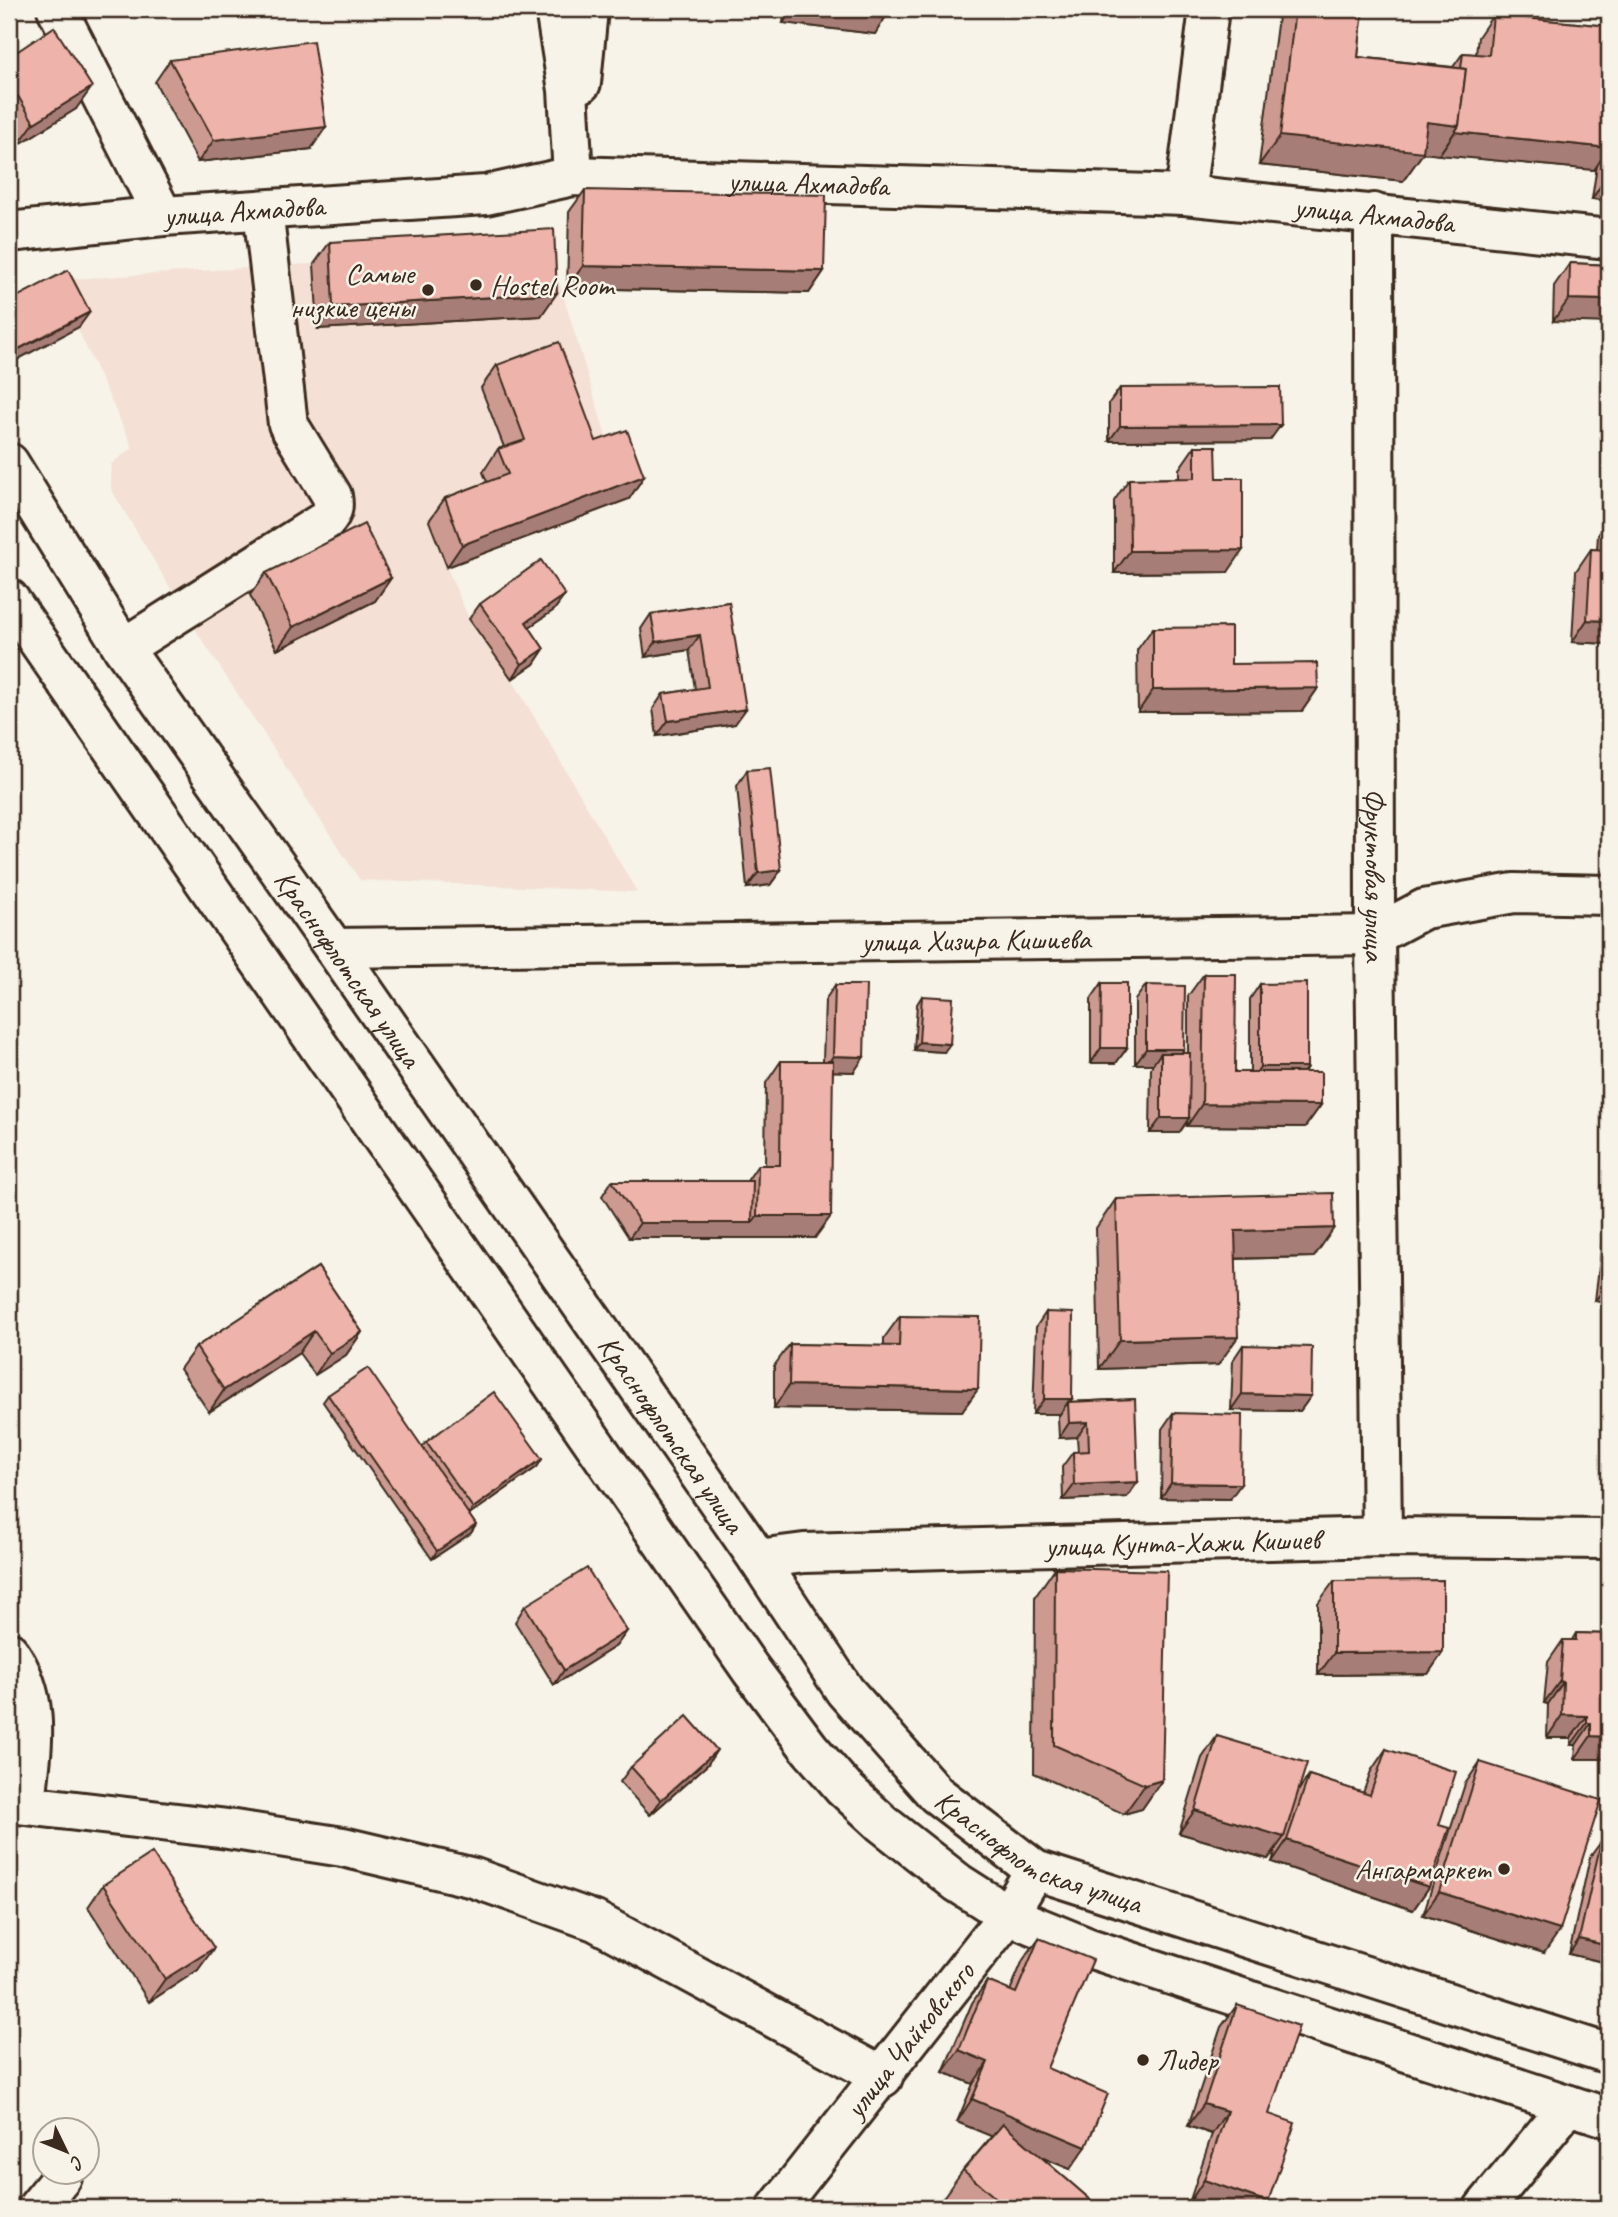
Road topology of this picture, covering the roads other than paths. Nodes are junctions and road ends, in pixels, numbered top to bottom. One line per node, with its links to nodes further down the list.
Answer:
1 (57, 9): 9 (street)
2 (555, 9): 5 (street)
3 (588, 9): 5 (street)
4 (1209, 9): 6 (street)
5 (573, 176): 6 (street, улица Ахмадова); 7 (street, улица Ахмадова)
6 (1185, 195): 8 (street, улица Ахмадова)
7 (263, 210): 9 (street, улица Ахмадова); 14 (street)
8 (1374, 213): 11 (street, улица Ахмадова); 16 (street, Фруктовая улица)
9 (163, 216): 10 (street, улица Ахмадова)
10 (9, 232)
11 (1609, 239)
12 (9, 463): 14 (street, Краснофлотская улица)
13 (9, 599): 24 (street, Краснофлотская улица)
14 (123, 648): 17 (street, Краснофлотская улица)
15 (1609, 895): 16 (street, улица Хизира Кишиева)
16 (1375, 935): 17 (street, улица Хизира Кишиева); 18 (street, Фруктовая улица)
17 (334, 948): 20 (street, Краснофлотская улица)
18 (1382, 1538): 19 (street, улица Кунта-Хажи Кишиев); 20 (street, улица Кунта-Хажи Кишиев)
19 (1609, 1539)
20 (758, 1559): 23 (street, Краснофлотская улица)
21 (9, 1652): 22 (street)
22 (18, 1804): 26 (street)
23 (1035, 1870): 24 (street, улица Чайковского); 25 (street, Краснофлотская улица)
24 (1008, 1915): 26 (street, улица Чайковского); 27 (street, Краснофлотская улица)
25 (1609, 2054)
26 (883, 2077): 31 (street, улица Чайковского)
27 (1569, 2105): 28 (street, Краснофлотская улица); 32 (street)
28 (1609, 2118)
29 (55, 2186): 30 (street)
30 (37, 2208)
31 (777, 2208)
32 (1484, 2208)

